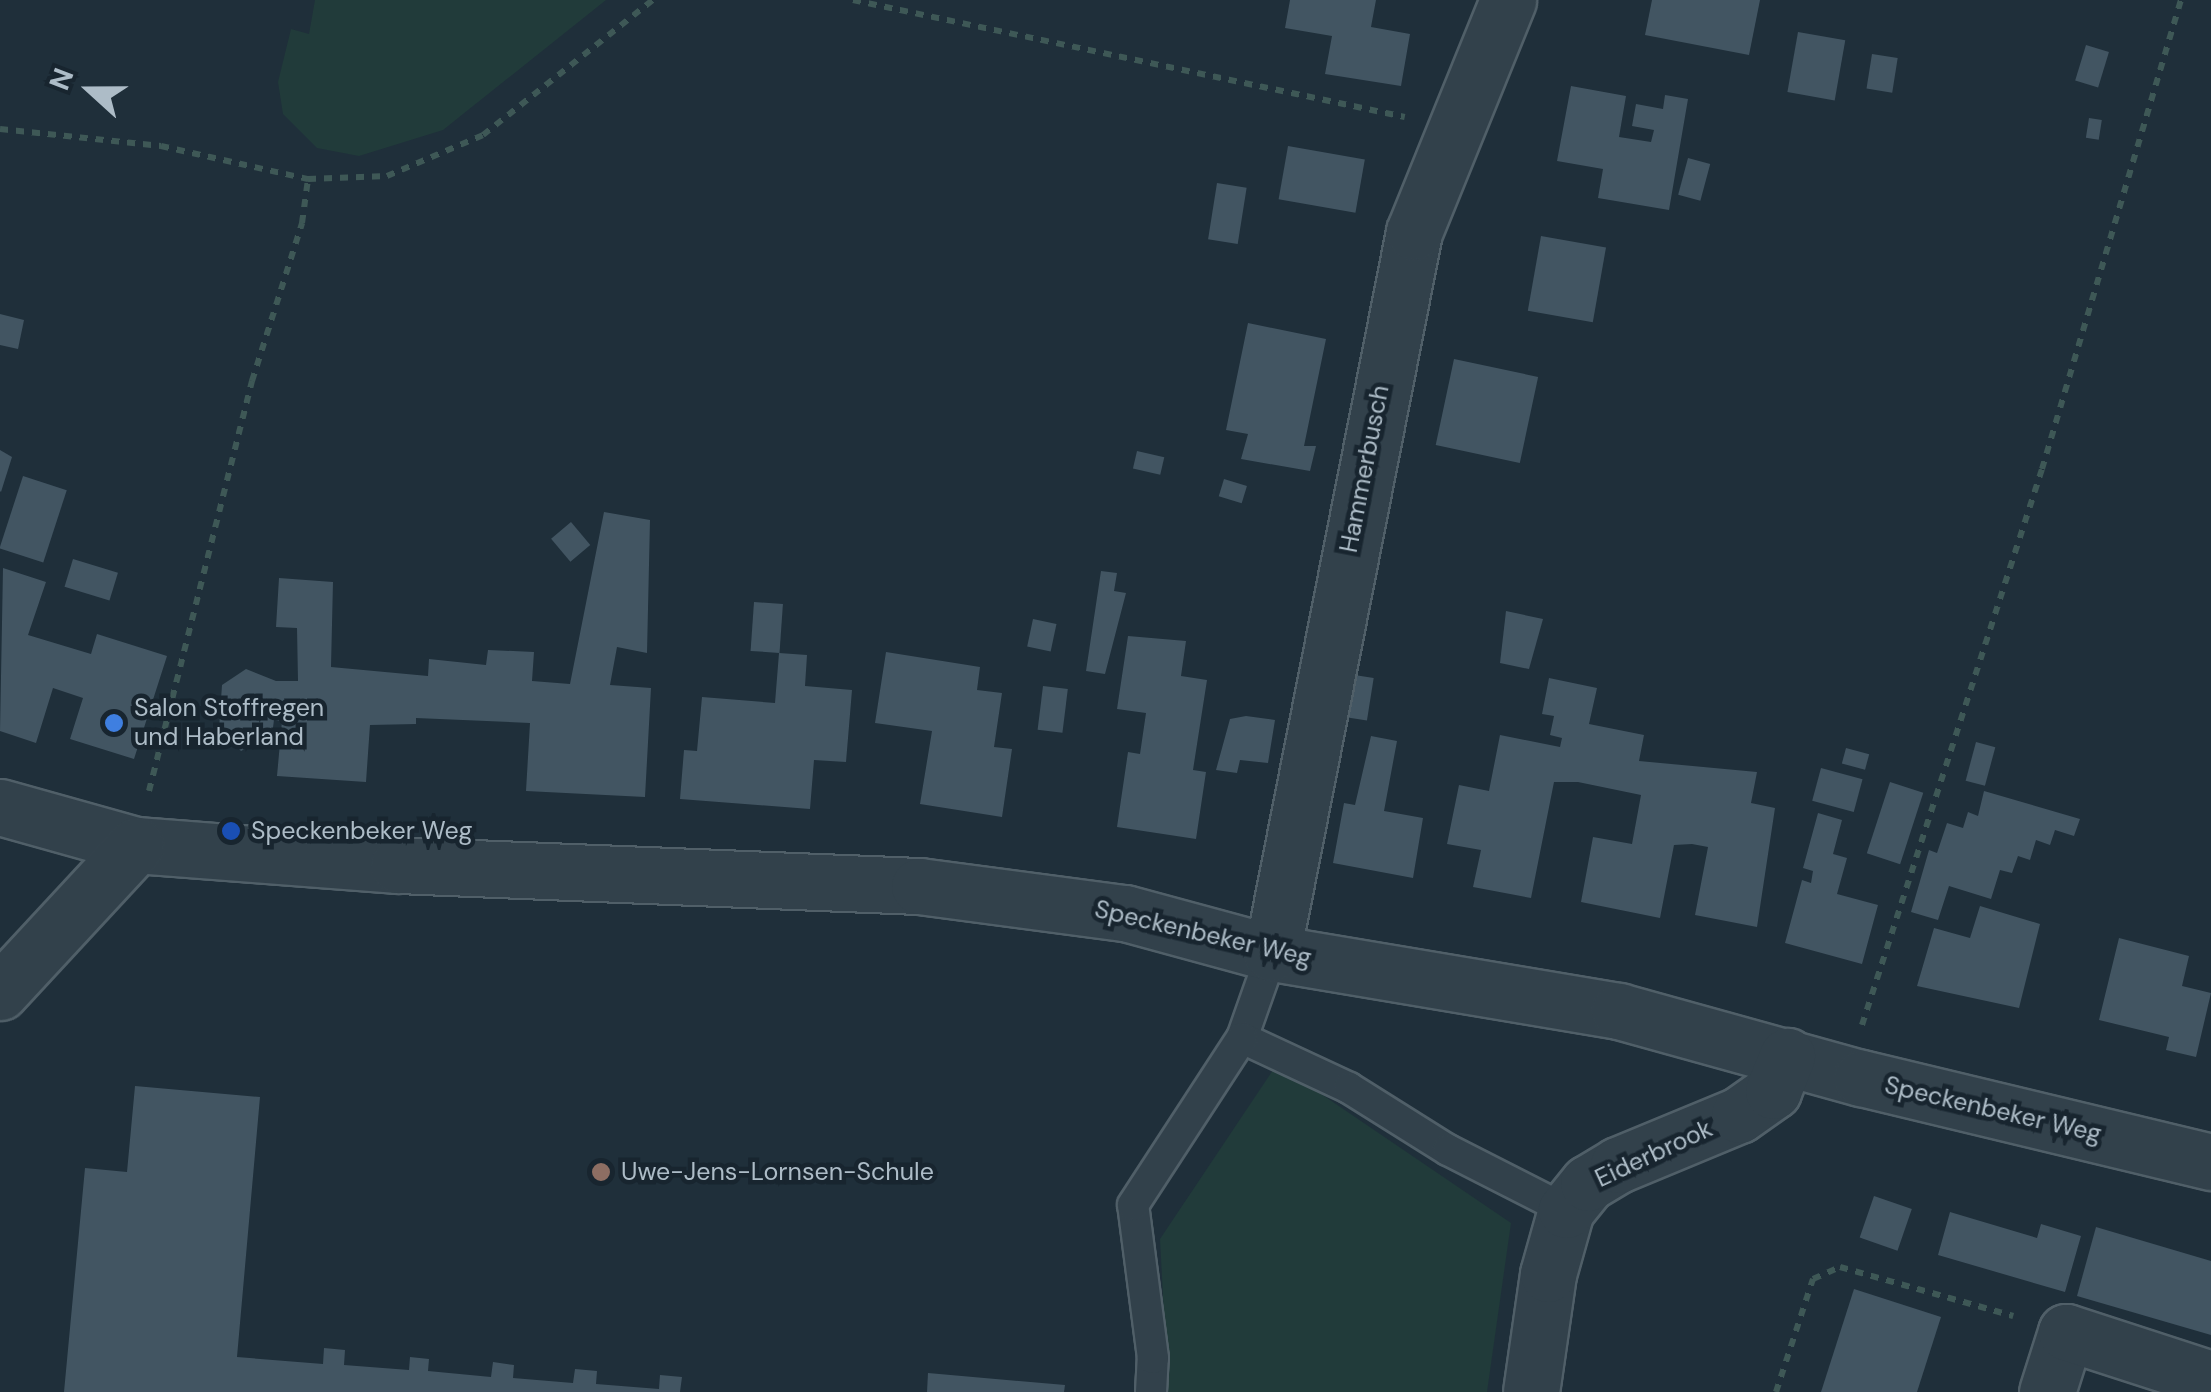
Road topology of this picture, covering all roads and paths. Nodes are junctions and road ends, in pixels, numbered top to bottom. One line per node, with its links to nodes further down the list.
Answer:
1 (653, 0): 7 (path)
2 (853, 0): 5 (path)
3 (1508, 0): 5 (street, Hammerbusch)
4 (2182, 0): 12 (path)
5 (1451, 128): 10 (street, Hammerbusch)
6 (0, 130): 7 (path)
7 (308, 178): 9 (path)
8 (0, 807): 9 (street, Speckenbeker Weg)
9 (141, 823): 10 (street, Speckenbeker Weg); 11 (street)
10 (1272, 952): 13 (lane); 14 (street, Speckenbeker Weg)
11 (0, 992)
12 (1865, 1012)
13 (1242, 1038): 16 (lane); 19 (lane)
14 (1786, 1056): 15 (street, Speckenbeker Weg); 16 (street, Eiderbrook)
15 (2211, 1162)
16 (1566, 1210): 20 (street, Eiderbrook)
17 (2066, 1332): 18 (street); 21 (path); 22 (street)
18 (2211, 1379)
19 (1150, 1392)
20 (1532, 1392)
21 (1776, 1392)
22 (2047, 1392)

